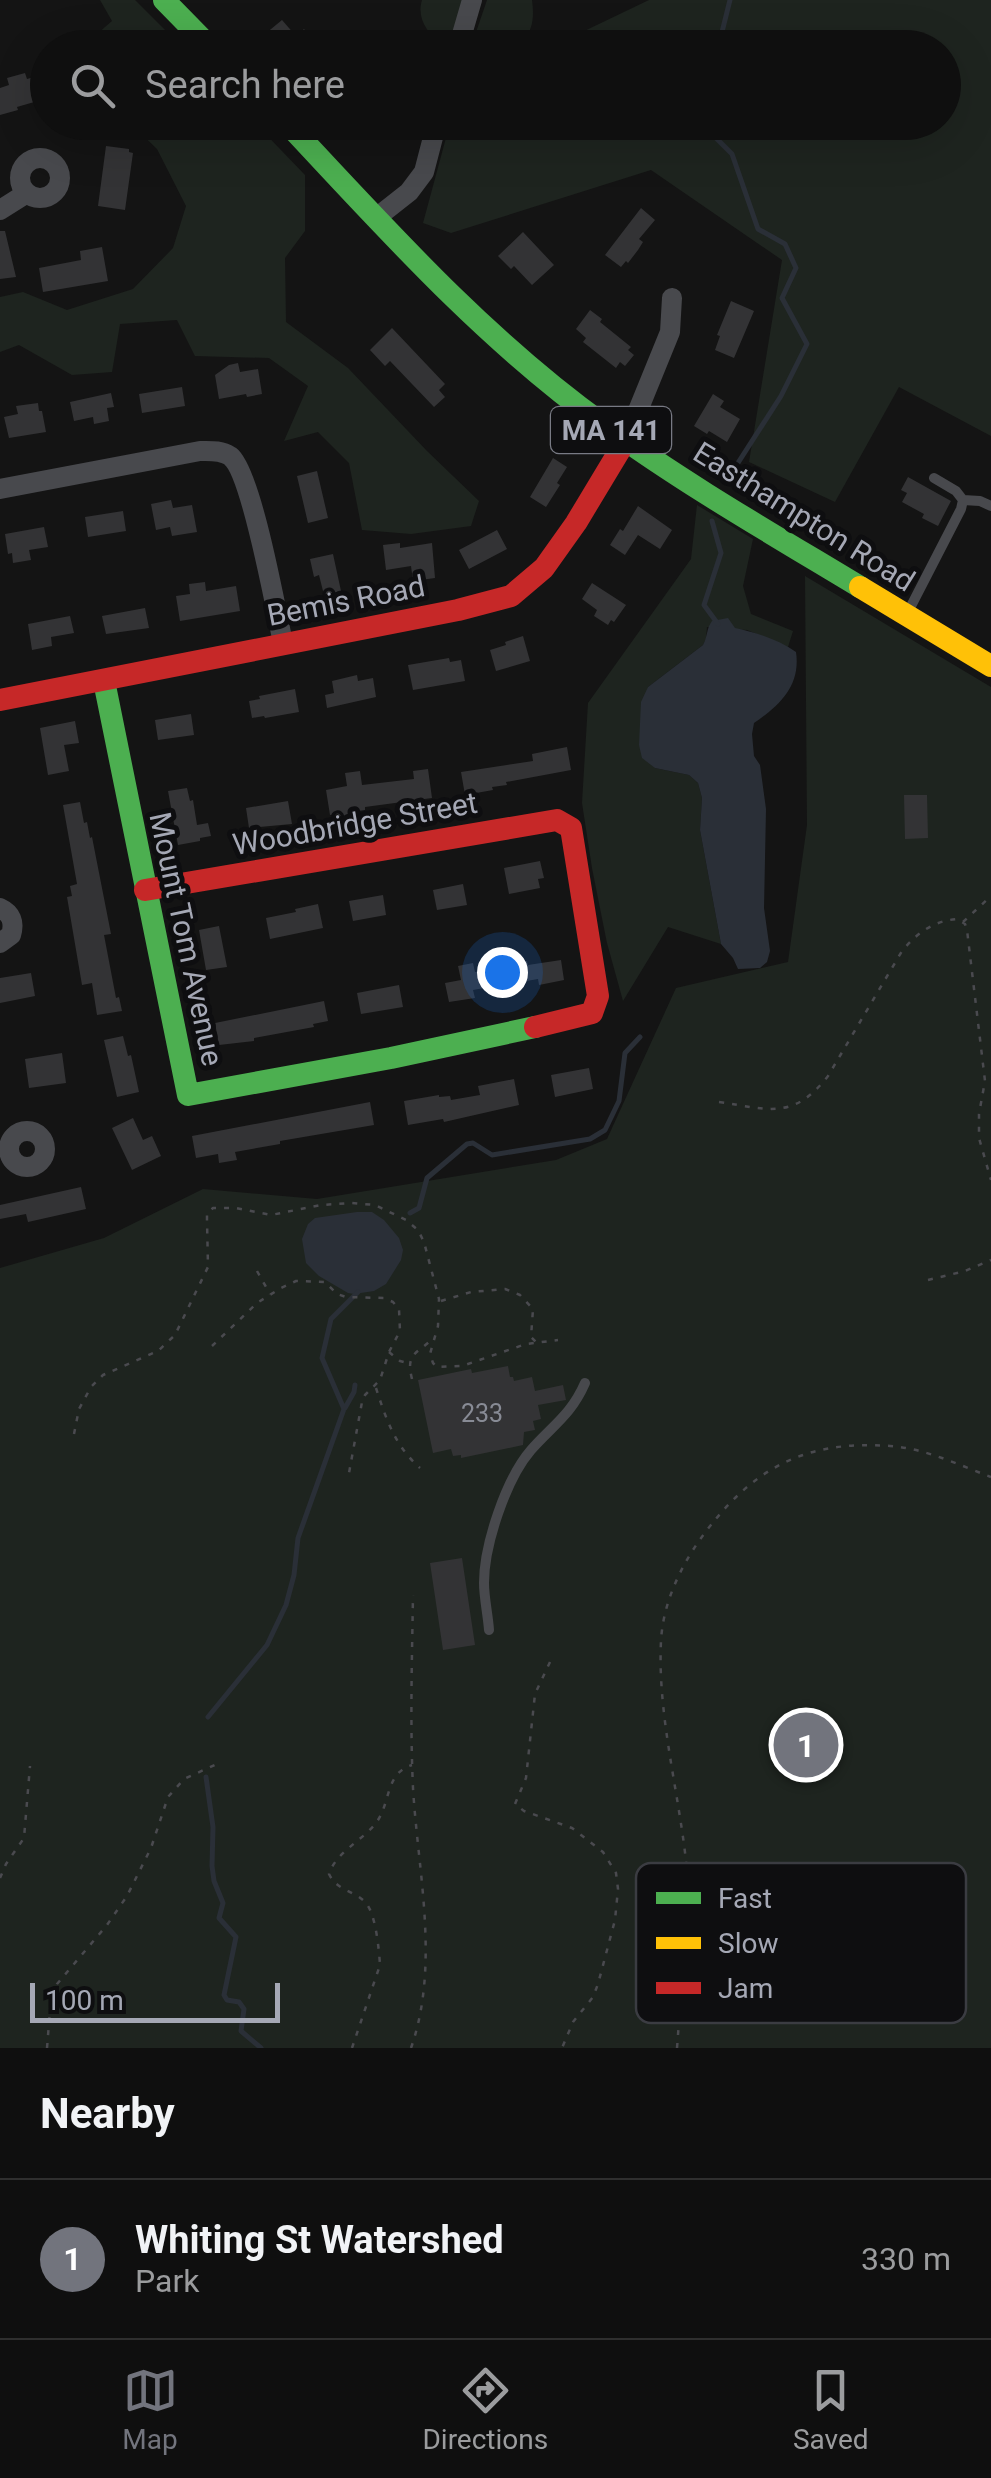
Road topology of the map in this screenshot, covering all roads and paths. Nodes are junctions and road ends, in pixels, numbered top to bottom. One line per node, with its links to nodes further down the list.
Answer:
1 (164, 0): 3 (street)
2 (472, 0): 4 (street)
3 (194, 30)
4 (463, 30)
5 (303, 140): 9 (street, Easthampton Road / MA 141)
6 (432, 140): 9 (street)
7 (28, 193): 8 (street)
8 (0, 210)
9 (376, 218): 11 (street, Easthampton Road / MA 141)
10 (672, 298): 11 (street)
11 (626, 440): 16 (street, Easthampton Road / MA 141); 17 (street, Bemis Road)
12 (934, 478): 14 (lane)
13 (0, 490): 17 (street)
14 (962, 500): 15 (lane); 16 (lane)
15 (991, 506)
16 (906, 616): 18 (street, Easthampton Road / MA 141)
17 (283, 643): 19 (street, Bemis Road)
18 (990, 663)
19 (104, 681): 20 (street, Bemis Road); 21 (street, Mount Tom Avenue)
20 (0, 700)
21 (145, 890): 26 (street, Woodbridge Street); 26 (street, Mount Tom Avenue)
22 (991, 896): 24 (path)
23 (0, 908): 25 (street)
24 (964, 922): 27 (path); 28 (path)
25 (0, 943)
26 (593, 1010)
27 (719, 1102)
28 (991, 1180)
29 (991, 1260): 31 (path)
30 (257, 1271): 32 (path)
31 (928, 1280)
32 (271, 1295): 37 (path); 38 (path)
33 (439, 1302): 34 (path); 36 (path); 43 (path)
34 (436, 1332): 36 (path); 39 (path)
35 (558, 1340): 36 (path)
36 (538, 1342)
37 (212, 1346)
38 (391, 1354): 39 (path); 42 (path)
39 (407, 1362): 40 (path)
40 (412, 1379)
41 (585, 1383): 48 (lane)
42 (376, 1386): 44 (path); 45 (path)
43 (74, 1434)
44 (420, 1468)
45 (349, 1473)
46 (991, 1477): 53 (path)
47 (413, 1595): 51 (path)
48 (489, 1630)
49 (550, 1662): 59 (path)
50 (219, 1763): 56 (path)
51 (412, 1764): 57 (path); 58 (path)
52 (30, 1766): 54 (path)
53 (685, 1863)
54 (0, 1878)
55 (679, 2023): 60 (path)
56 (48, 2048)
57 (352, 2048)
58 (411, 2048)
59 (562, 2048)
60 (677, 2048)

